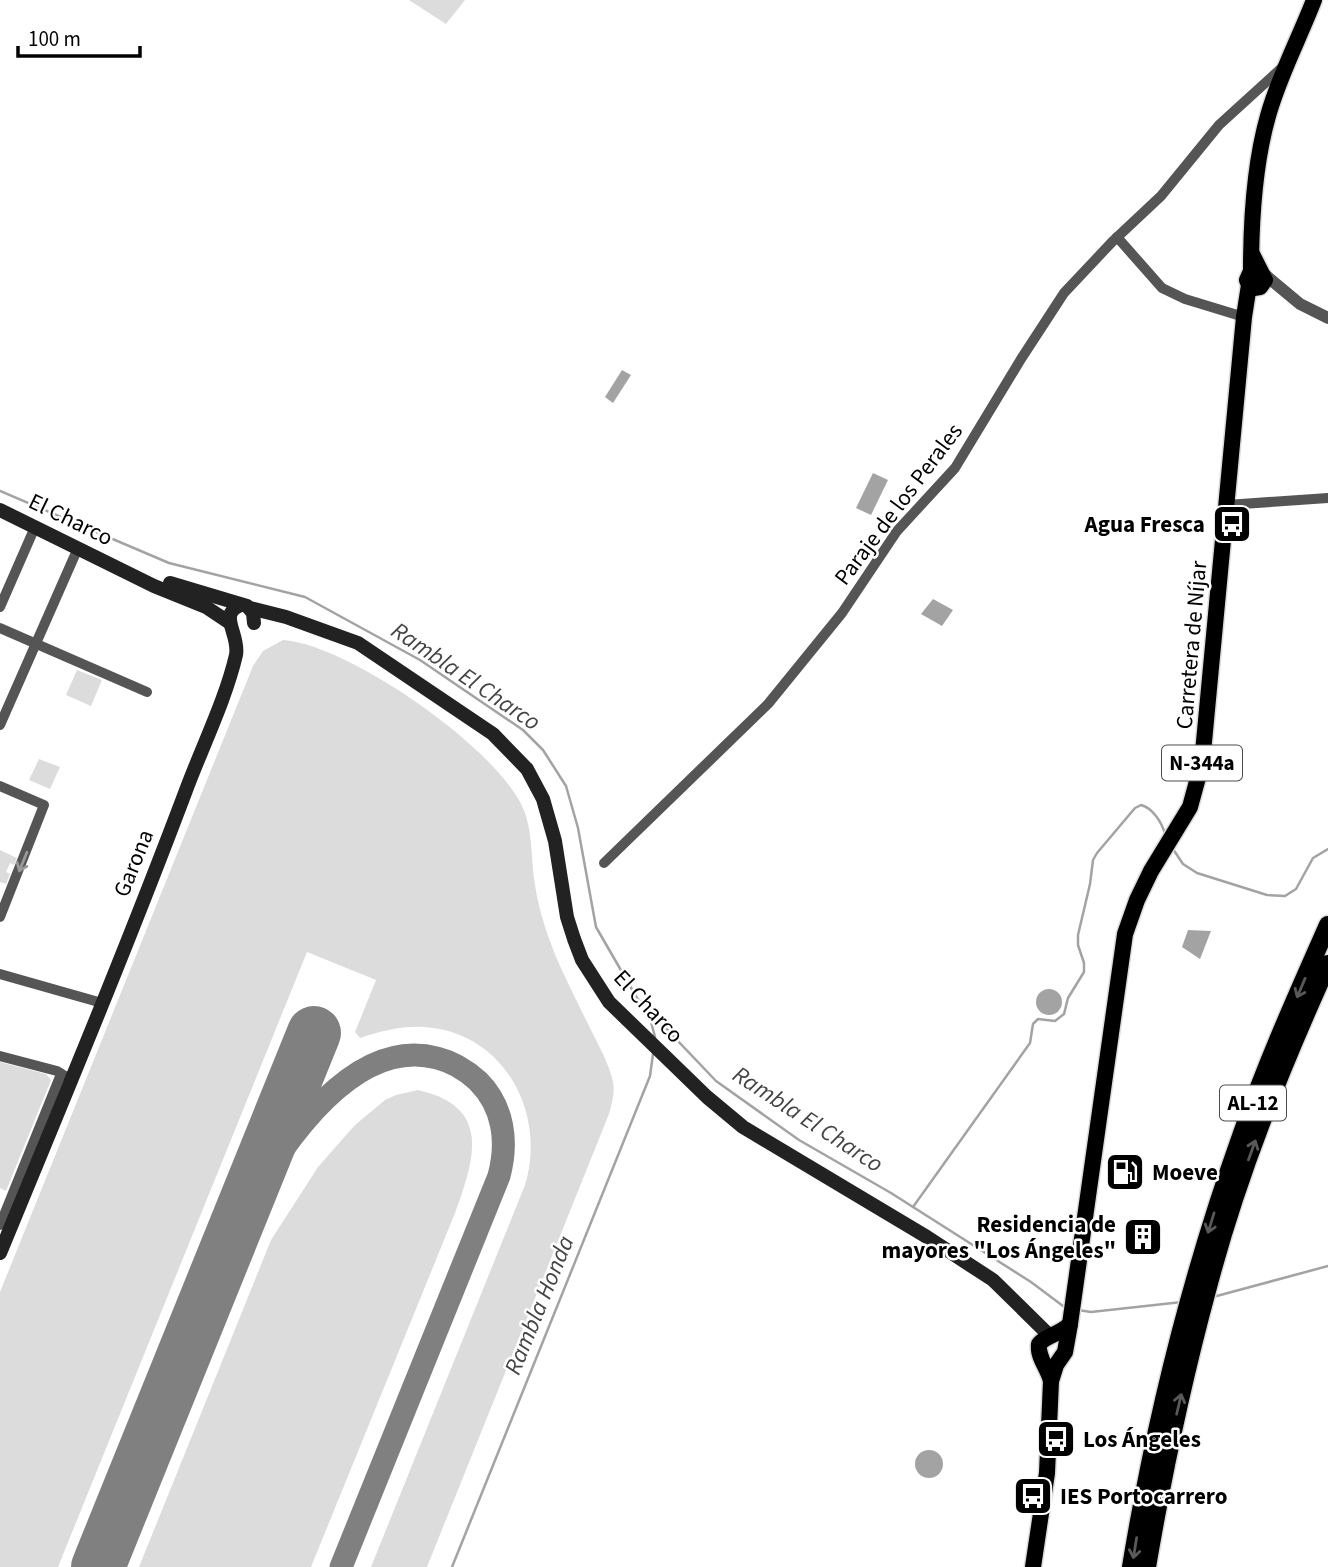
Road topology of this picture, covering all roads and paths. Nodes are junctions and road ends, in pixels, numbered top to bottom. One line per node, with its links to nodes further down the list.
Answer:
1 (1314, 0): 2 (main road, Carretera de Níjar)
2 (1289, 61): 3 (street, Paraje de los Perales); 4 (main road, Carretera de Níjar)
3 (1117, 237): 5 (street); 23 (street, Paraje de los Perales)
4 (1261, 280): 5 (main road, Carretera de Níjar / N-344a); 6 (street)
5 (1244, 317): 8 (main road, Carretera de Níjar / N-344a)
6 (1328, 318)
7 (1328, 498): 8 (street)
8 (1227, 505): 35 (main road, Carretera de Níjar / N-344a)
9 (0, 510): 10 (main road, El Charco)
10 (35, 527): 11 (main road, El Charco); 13 (street)
11 (78, 548): 12 (main road, El Charco); 17 (street)
12 (123, 569): 14 (main road, El Charco); 15 (main road, El Charco)
13 (0, 607)
14 (249, 615): 15 (main road); 15 (main road); 18 (main road, Garona); 35 (main road, El Charco)
15 (232, 626): 18 (main road)
16 (0, 628): 17 (street)
17 (36, 644): 19 (street); 20 (street)
18 (234, 662): 28 (main road, Garona)
19 (148, 692)
20 (3, 709): 21 (street)
21 (0, 725)
22 (0, 786): 24 (street, one-way to 24)
23 (604, 863)
24 (0, 917)
25 (1328, 925): 33 (highway, AL-12, one-way to 33)
26 (1328, 964): 33 (highway, AL-12, one-way to 26)
27 (0, 974): 28 (street)
28 (102, 1003): 30 (main road, Garona)
29 (0, 1056): 30 (street)
30 (66, 1077): 31 (street); 32 (main road, Garona)
31 (0, 1225)
32 (0, 1253)
33 (1201, 1286): 34 (highway, AL-12)
34 (1193, 1313): 37 (highway, AL-12, one-way to 37); 38 (highway, AL-12, one-way to 34)
35 (1051, 1348): 36 (main road)
36 (1033, 1567)
37 (1131, 1567)
38 (1147, 1567)

